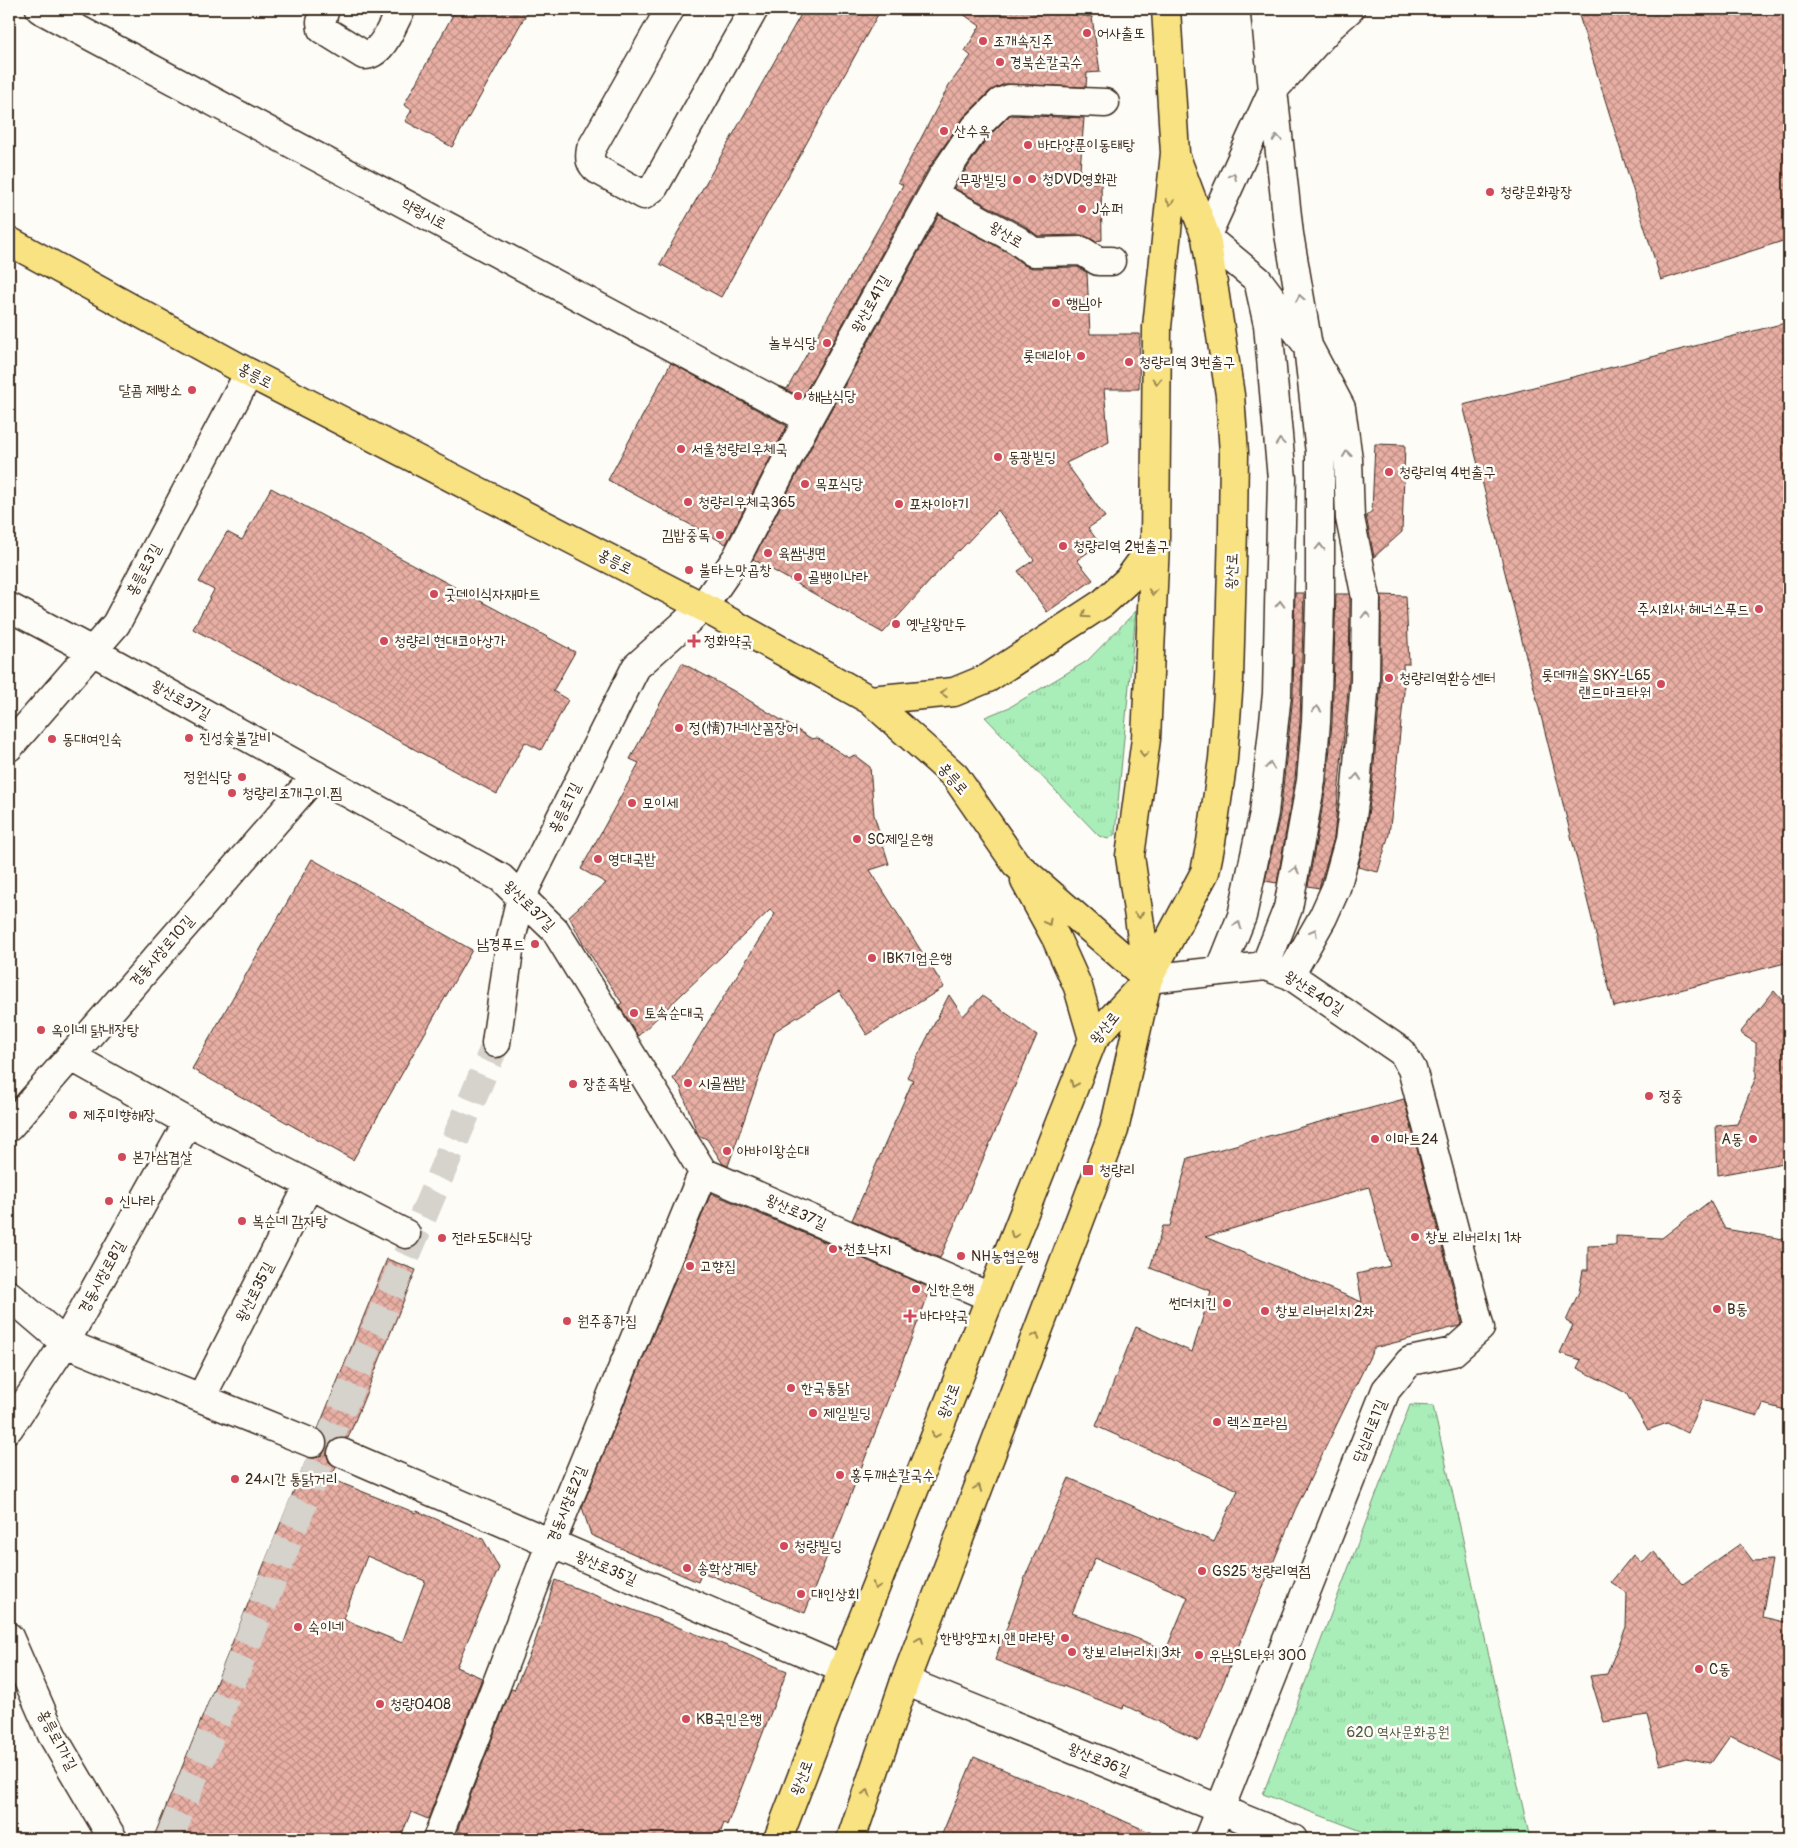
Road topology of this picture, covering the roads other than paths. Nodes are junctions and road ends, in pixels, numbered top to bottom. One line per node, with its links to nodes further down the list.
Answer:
1 (40, 9): 21 (street, 약령시로)
2 (325, 9): 3 (street)
3 (401, 9)
4 (670, 9): 5 (street)
5 (754, 9)
6 (1166, 9): 13 (main road, 왕산로)
7 (1264, 9): 11 (street)
8 (1292, 9): 11 (street)
9 (1313, 9): 11 (street)
10 (1350, 9): 11 (street)
11 (1273, 90): 15 (street, one-way to 11); 19 (street, one-way to 11)
12 (1105, 103): 14 (street, 왕산로41길)
13 (1175, 154): 15 (main road, 왕산로); 22 (main road, 왕산로, one-way to 22)
14 (933, 194): 17 (street, 왕산로); 21 (street, 왕산로41길)
15 (1206, 236): 18 (street); 34 (main road, 왕산로)
16 (9, 240): 20 (main road, 홍릉로)
17 (1111, 261)
18 (1258, 280): 19 (street); 32 (street, one-way to 18)
19 (1308, 346): 31 (street, one-way to 19); 33 (street, one-way to 19)
20 (249, 373): 24 (main road, 홍릉로); 25 (street, 홍릉로3길)
21 (808, 419): 24 (street, 왕산로41길)
22 (1155, 543): 26 (main road, one-way to 26); 34 (main road, 왕산로, one-way to 34)
23 (9, 607): 25 (street, 왕산로37길)
24 (703, 607): 26 (main road, 홍릉로); 30 (street, 홍릉로1길)
25 (94, 652): 27 (street, 홍릉로3길); 28 (street, 왕산로37길)
26 (870, 700): 29 (main road, 홍릉로)
27 (9, 747)
28 (316, 775): 30 (street, 왕산로37길); 37 (street, 경동시장로10길)
29 (1016, 864): 34 (main road, 홍릉로); 35 (main road, one-way to 35)
30 (521, 897): 36 (street, 홍릉로1길); 41 (street, 왕산로37길)
31 (1265, 966): 32 (street, 왕산로40길); 33 (street, 왕산로40길)
32 (1220, 971): 34 (street, 왕산로40길)
33 (1290, 975): 38 (street, 왕산로40길)
34 (1148, 979): 35 (main road, 왕산로); 54 (main road, 왕산로, one-way to 34)
35 (1093, 1039): 45 (main road, 왕산로, one-way to 45)
36 (496, 1043)
37 (70, 1056): 39 (street); 40 (street, 경동시장로10길)
38 (1408, 1059): 55 (street, 답십리로1길)
39 (188, 1122): 42 (street); 46 (street, 경동시장로8길)
40 (9, 1127)
41 (703, 1172): 45 (street, 왕산로37길); 51 (street, 경동시장로2길)
42 (308, 1185): 43 (street); 47 (street, 왕산로35길)
43 (406, 1234)
44 (9, 1295): 46 (street)
45 (990, 1297): 53 (main road, 왕산로, one-way to 53)
46 (65, 1343): 47 (street); 48 (street, 경동시장로8길)
47 (201, 1398): 49 (street)
48 (9, 1428)
49 (312, 1443)
50 (342, 1453): 51 (street, 왕산로35길)
51 (550, 1545): 53 (street, 왕산로35길); 57 (street, 경동시장로2길)
52 (9, 1637): 56 (street, 홍릉로1가길)
53 (843, 1670): 58 (main road, 왕산로)
54 (905, 1681): 55 (street, 왕산로36길); 59 (main road, 왕산로, one-way to 54)
55 (1219, 1809): 60 (street, 답십리로1길); 61 (street, 왕산로36길)
56 (113, 1839)
57 (437, 1839)
58 (778, 1839)
59 (851, 1839)
60 (1208, 1839)
61 (1293, 1839)

